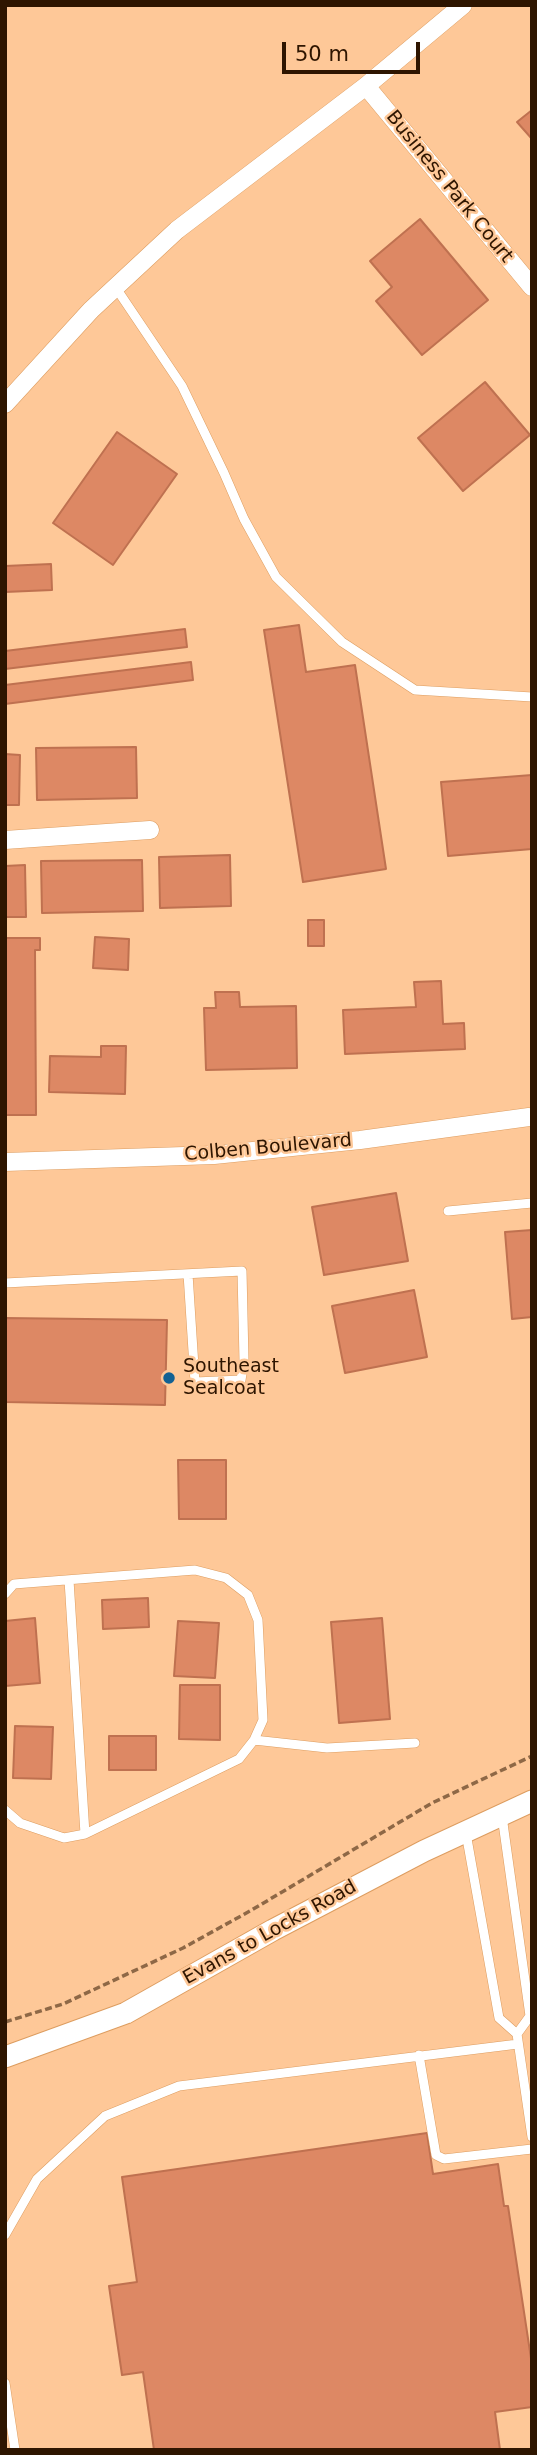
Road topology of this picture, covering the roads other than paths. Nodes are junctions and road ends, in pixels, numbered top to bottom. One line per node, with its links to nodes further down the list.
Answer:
1 (462, 6): 2 (street)
2 (366, 86): 3 (street, Business Park Court); 4 (street)
3 (532, 287)
4 (116, 288): 5 (street); 7 (lane)
5 (12, 384): 6 (street)
6 (5, 404)
7 (532, 698)
8 (150, 830): 9 (street)
9 (5, 839)
10 (529, 1117): 11 (street, Colben Boulevard)
11 (5, 1162)
12 (532, 1203): 13 (lane)
13 (448, 1211)
14 (188, 1274): 14 (lane); 15 (lane)
15 (5, 1283)
16 (69, 1580): 17 (lane); 18 (lane); 24 (lane)
17 (5, 1594)
18 (254, 1740): 19 (lane); 24 (lane)
19 (415, 1744)
20 (532, 1801): 22 (street, Evans to Locks Road)
21 (5, 1810): 24 (lane)
22 (502, 1816): 23 (street, Evans to Locks Road); 25 (lane)
23 (466, 1832): 25 (lane); 27 (street, Evans to Locks Road)
24 (85, 1834)
25 (517, 2039): 26 (lane); 28 (lane)
26 (419, 2055): 29 (lane); 30 (lane)
27 (5, 2057)
28 (532, 2137)
29 (532, 2149)
30 (5, 2235)
31 (5, 2383): 32 (lane)
32 (15, 2450)

